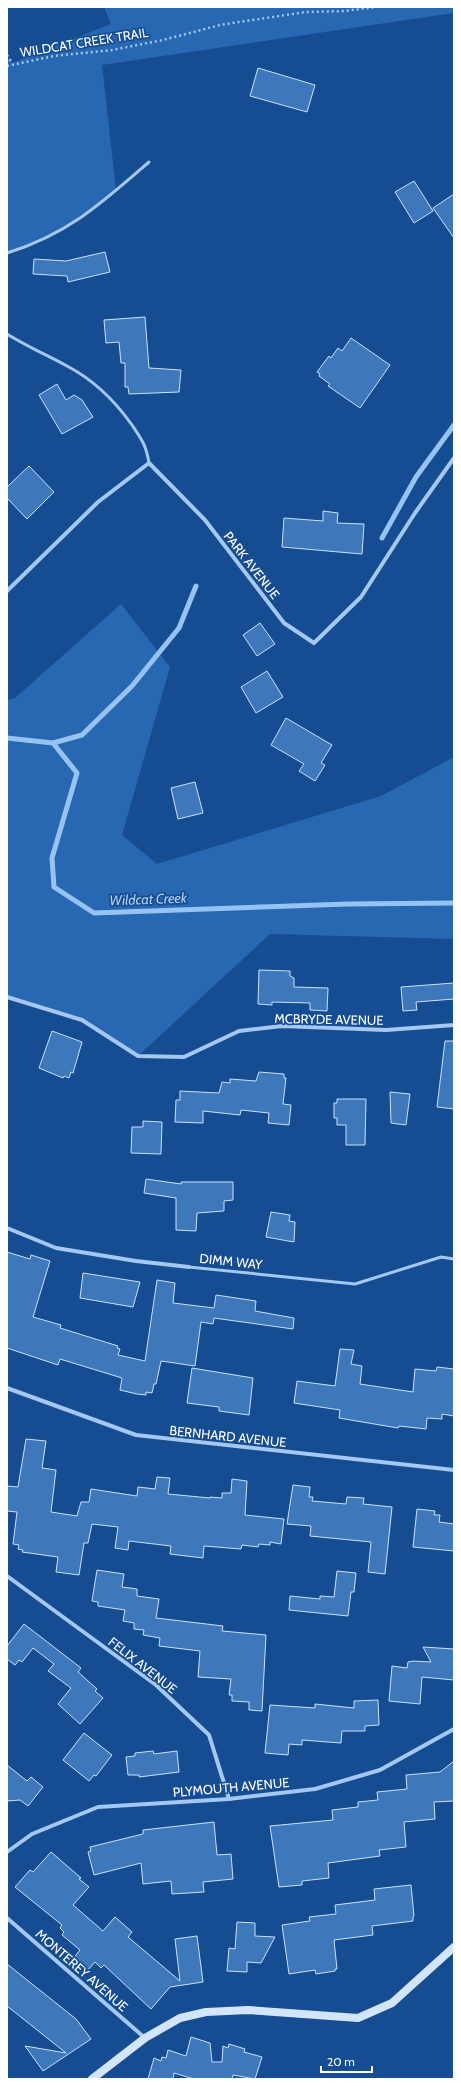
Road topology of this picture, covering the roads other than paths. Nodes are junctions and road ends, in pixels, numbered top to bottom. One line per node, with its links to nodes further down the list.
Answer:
1 (149, 162): 2 (lane)
2 (7, 253)
3 (7, 334): 5 (lane)
4 (454, 458): 5 (street, PARK AVENUE)
5 (149, 463): 6 (street)
6 (7, 591)
7 (7, 997): 8 (street, MCBRYDE AVENUE)
8 (454, 1025)
9 (7, 1228): 11 (street, DIMM WAY)
10 (454, 1259): 11 (lane, DIMM WAY)
11 (189, 1267)
12 (7, 1388): 13 (street, BERNHARD AVENUE)
13 (454, 1470)
14 (7, 1576): 16 (street, FELIX AVENUE)
15 (454, 1729): 16 (street, PLYMOUTH AVENUE)
16 (229, 1799): 17 (street, PLYMOUTH AVENUE)
17 (7, 1852)
18 (7, 1918): 20 (street, MONTEREY AVENUE)
19 (454, 1947): 20 (main road)
20 (145, 2038): 21 (main road)
21 (92, 2079)

